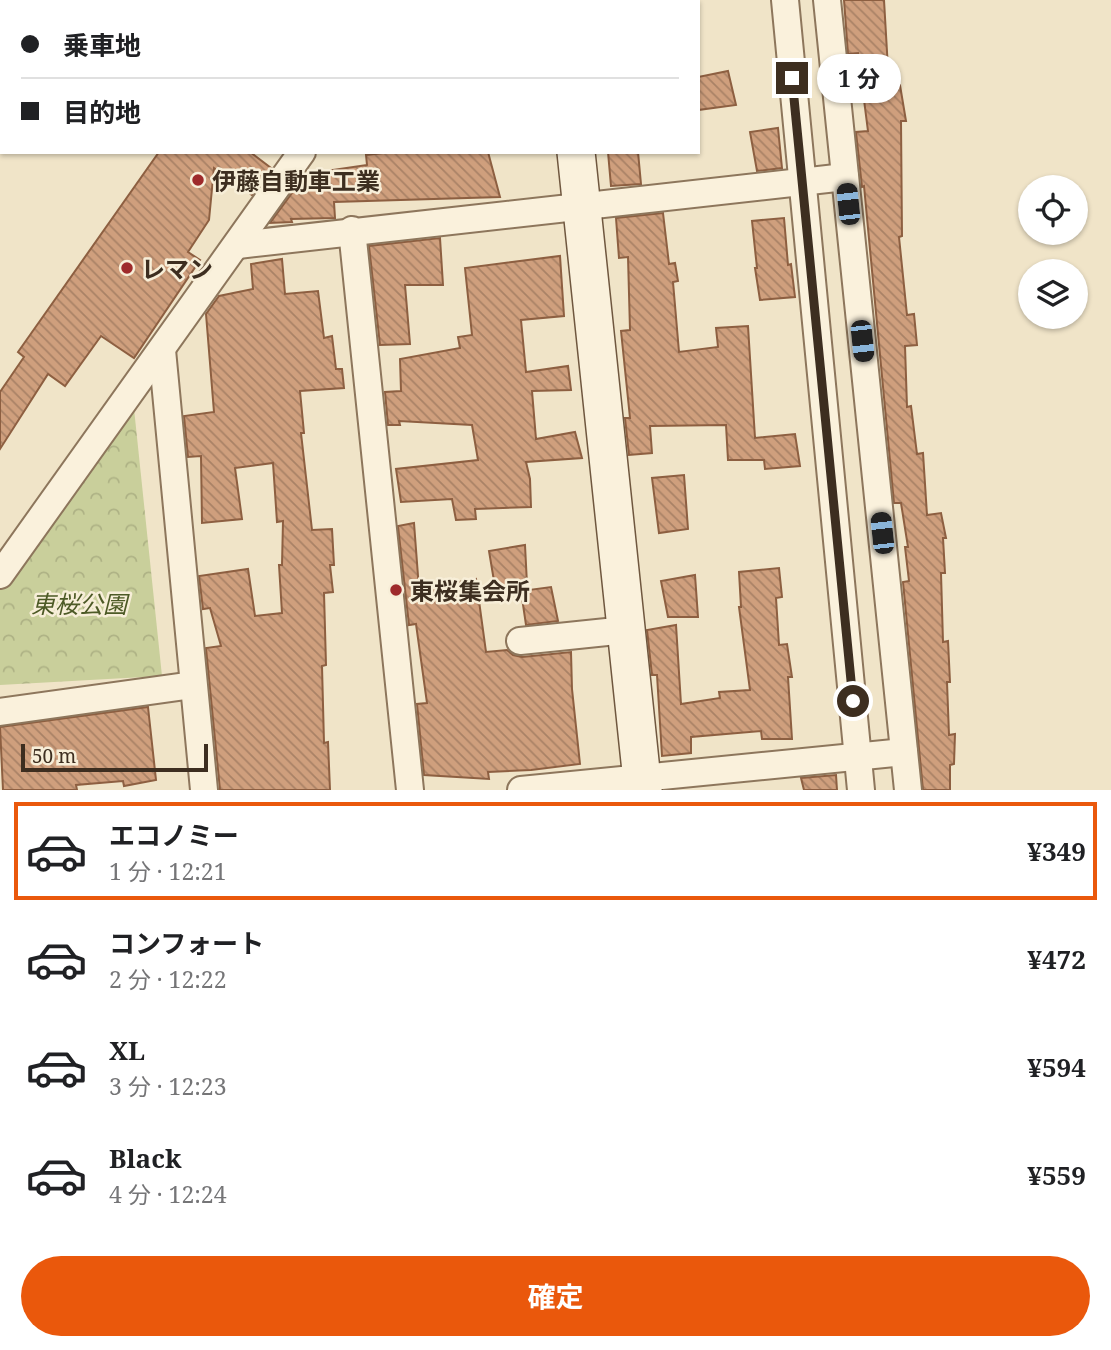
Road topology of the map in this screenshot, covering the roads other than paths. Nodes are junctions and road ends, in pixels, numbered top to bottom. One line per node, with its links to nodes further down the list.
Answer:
1 (785, 0): 6 (street)
2 (827, 0): 5 (street)
3 (301, 154): 9 (street)
4 (576, 154): 7 (street)
5 (845, 177): 6 (street); 17 (street)
6 (802, 181): 7 (street); 18 (street)
7 (582, 207): 8 (street); 13 (street)
8 (352, 230): 9 (street); 21 (street)
9 (238, 245): 10 (street)
10 (162, 350): 11 (street); 15 (street)
11 (8, 547): 12 (street)
12 (0, 575)
13 (626, 630): 14 (street); 19 (street)
14 (520, 641)
15 (193, 685): 16 (street); 20 (street)
16 (0, 712)
17 (904, 752): 18 (street); 24 (street)
18 (858, 756): 19 (street); 23 (street)
19 (643, 783): 22 (street)
20 (204, 790)
21 (410, 790)
22 (521, 790)
23 (861, 790)
24 (908, 790)

